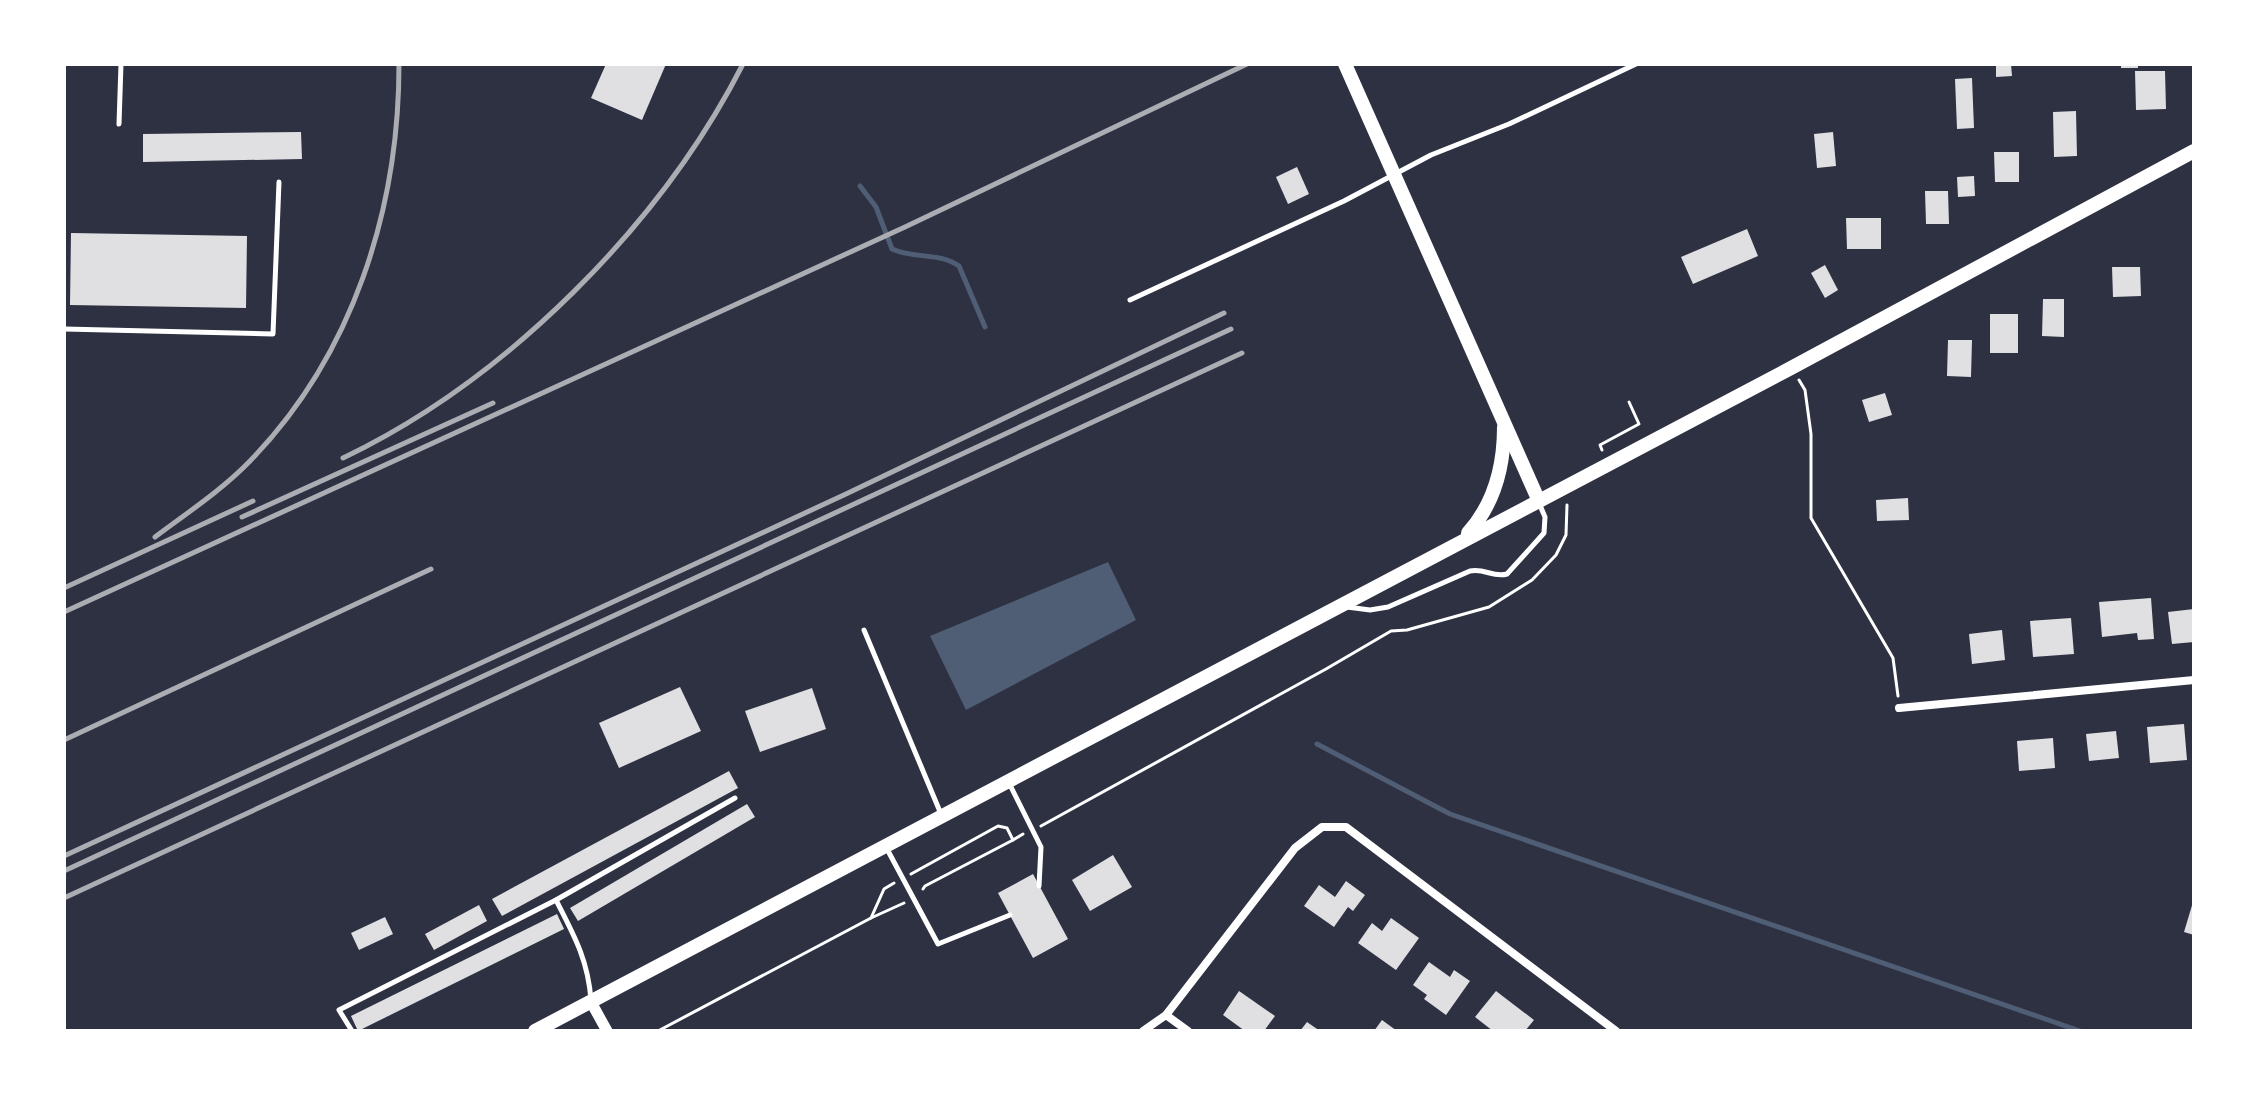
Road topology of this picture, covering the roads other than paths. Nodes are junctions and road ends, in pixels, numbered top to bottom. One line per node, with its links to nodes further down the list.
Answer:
1 (121, 64): 4 (lane)
2 (1345, 64): 6 (main road)
3 (1636, 64): 6 (lane)
4 (119, 124)
5 (2194, 151): 11 (main road)
6 (1395, 174): 8 (lane); 10 (main road)
7 (279, 182): 9 (lane)
8 (1130, 300)
9 (64, 329)
10 (1504, 423): 11 (main road); 12 (main road)
11 (1538, 499): 12 (main road); 13 (lane)
12 (1462, 540): 13 (main road)
13 (1338, 606): 17 (main road)
14 (864, 630): 19 (lane)
15 (2194, 680): 16 (street)
16 (1899, 708)
17 (1007, 779): 19 (main road); 21 (lane)
18 (735, 798): 22 (lane)
19 (941, 815): 20 (main road)
20 (885, 845): 23 (lane); 24 (main road)
21 (1039, 886)
22 (556, 900): 24 (lane); 26 (lane)
23 (1010, 915)
24 (591, 1002): 27 (main road); 28 (street)
25 (1166, 1015): 29 (street); 30 (street); 31 (street)
26 (352, 1031)
27 (535, 1031)
28 (607, 1031)
29 (1143, 1031)
30 (1188, 1031)
31 (1616, 1031)

